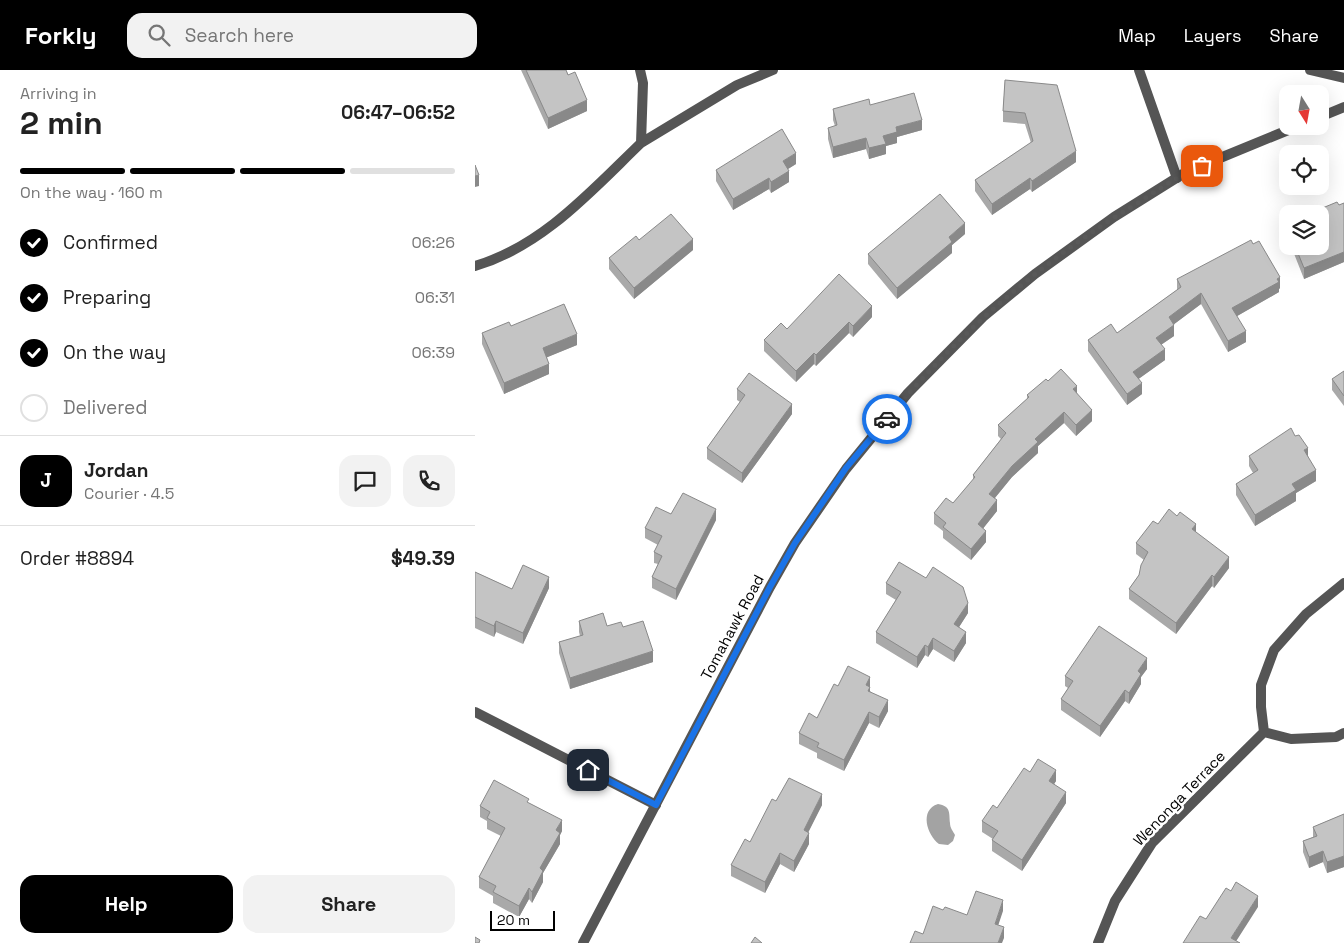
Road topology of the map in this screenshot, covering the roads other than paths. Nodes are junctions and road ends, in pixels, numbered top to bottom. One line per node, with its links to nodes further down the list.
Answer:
1 (640, 70): 9 (street)
2 (773, 70): 9 (street)
3 (1139, 70): 10 (street)
4 (1310, 70): 5 (street)
5 (1344, 78)
6 (1344, 107): 7 (street)
7 (1329, 113)
8 (1279, 134): 10 (street, Tomahawk Road)
9 (641, 143): 11 (street)
10 (1177, 178): 16 (street, Tomahawk Road)
11 (475, 266)
12 (1344, 583): 14 (street)
13 (475, 712): 16 (street)
14 (1264, 732): 15 (street); 18 (street, Wenonga Terrace)
15 (1344, 733)
16 (656, 805): 17 (street, Tomahawk Road)
17 (583, 943)
18 (1098, 943)

